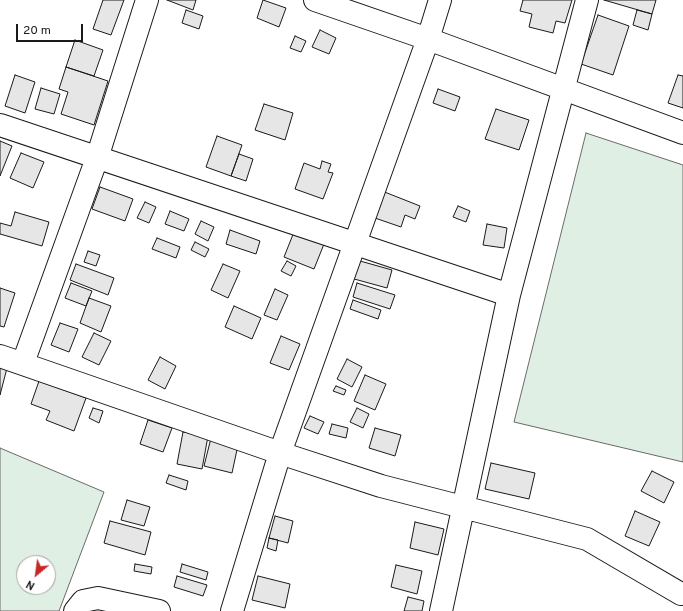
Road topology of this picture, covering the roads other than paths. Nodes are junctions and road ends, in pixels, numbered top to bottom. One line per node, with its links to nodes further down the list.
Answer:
1 (147, 0): 9 (street)
2 (315, 0): 5 (street)
3 (440, 0): 5 (street)
4 (587, 0): 6 (street)
5 (428, 40): 6 (street); 10 (street)
6 (563, 89): 8 (street); 11 (street)
7 (0, 125): 9 (street)
8 (683, 133)
9 (96, 158): 10 (street); 13 (street)
10 (355, 242): 11 (street); 14 (street)
11 (509, 295): 15 (street)
12 (0, 356): 13 (street)
13 (23, 363): 14 (street)
14 (280, 453): 15 (street); 19 (street)
15 (464, 508): 16 (street); 20 (street)
16 (682, 594)
17 (75, 611): 18 (street)
18 (159, 611)
19 (232, 611)
20 (441, 611)

